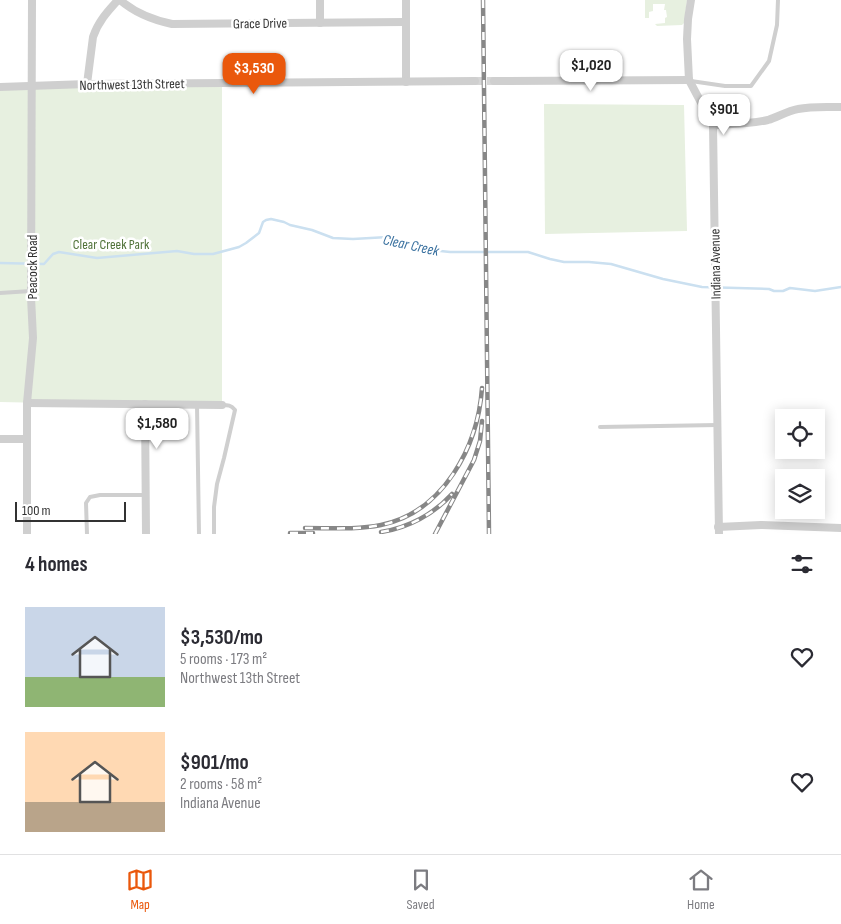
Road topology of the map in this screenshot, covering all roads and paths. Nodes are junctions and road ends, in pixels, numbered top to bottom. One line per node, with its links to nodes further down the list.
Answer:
1 (32, 0): 15 (street, Peacock Road)
2 (119, 0): 8 (street, Grace Drive); 13 (street)
3 (320, 0): 8 (street)
4 (406, 0): 7 (street)
5 (691, 0): 9 (street, Indiana Avenue)
6 (778, 0): 9 (lane)
7 (405, 22): 8 (street, Grace Drive); 12 (street)
8 (320, 23)
9 (689, 80): 11 (street); 17 (street, Indiana Avenue)
10 (475, 81): 12 (street, Northwest 13th Street)
11 (494, 81)
12 (406, 82): 13 (street, Northwest 13th Street)
13 (87, 84): 15 (street, Northwest 13th Street)
14 (0, 87): 15 (street, Northwest 13th Street)
15 (32, 87): 18 (street, Peacock Road)
16 (841, 107): 17 (street)
17 (713, 125): 24 (street, Indiana Avenue)
18 (32, 288): 19 (lane); 20 (street, Peacock Road)
19 (0, 293)
20 (27, 403): 21 (street); 27 (street, Peacock Road)
21 (145, 404): 22 (street); 28 (street)
22 (197, 405): 23 (street); 34 (lane)
23 (222, 405): 35 (lane)
24 (718, 425): 25 (lane); 30 (street, Indiana Avenue)
25 (600, 427)
26 (0, 439): 27 (street)
27 (27, 439): 31 (street, Peacock Road)
28 (146, 496): 32 (lane); 33 (street)
29 (841, 528): 30 (street)
30 (718, 530)
31 (27, 534)
32 (87, 534)
33 (146, 534)
34 (199, 534)
35 (214, 534)

